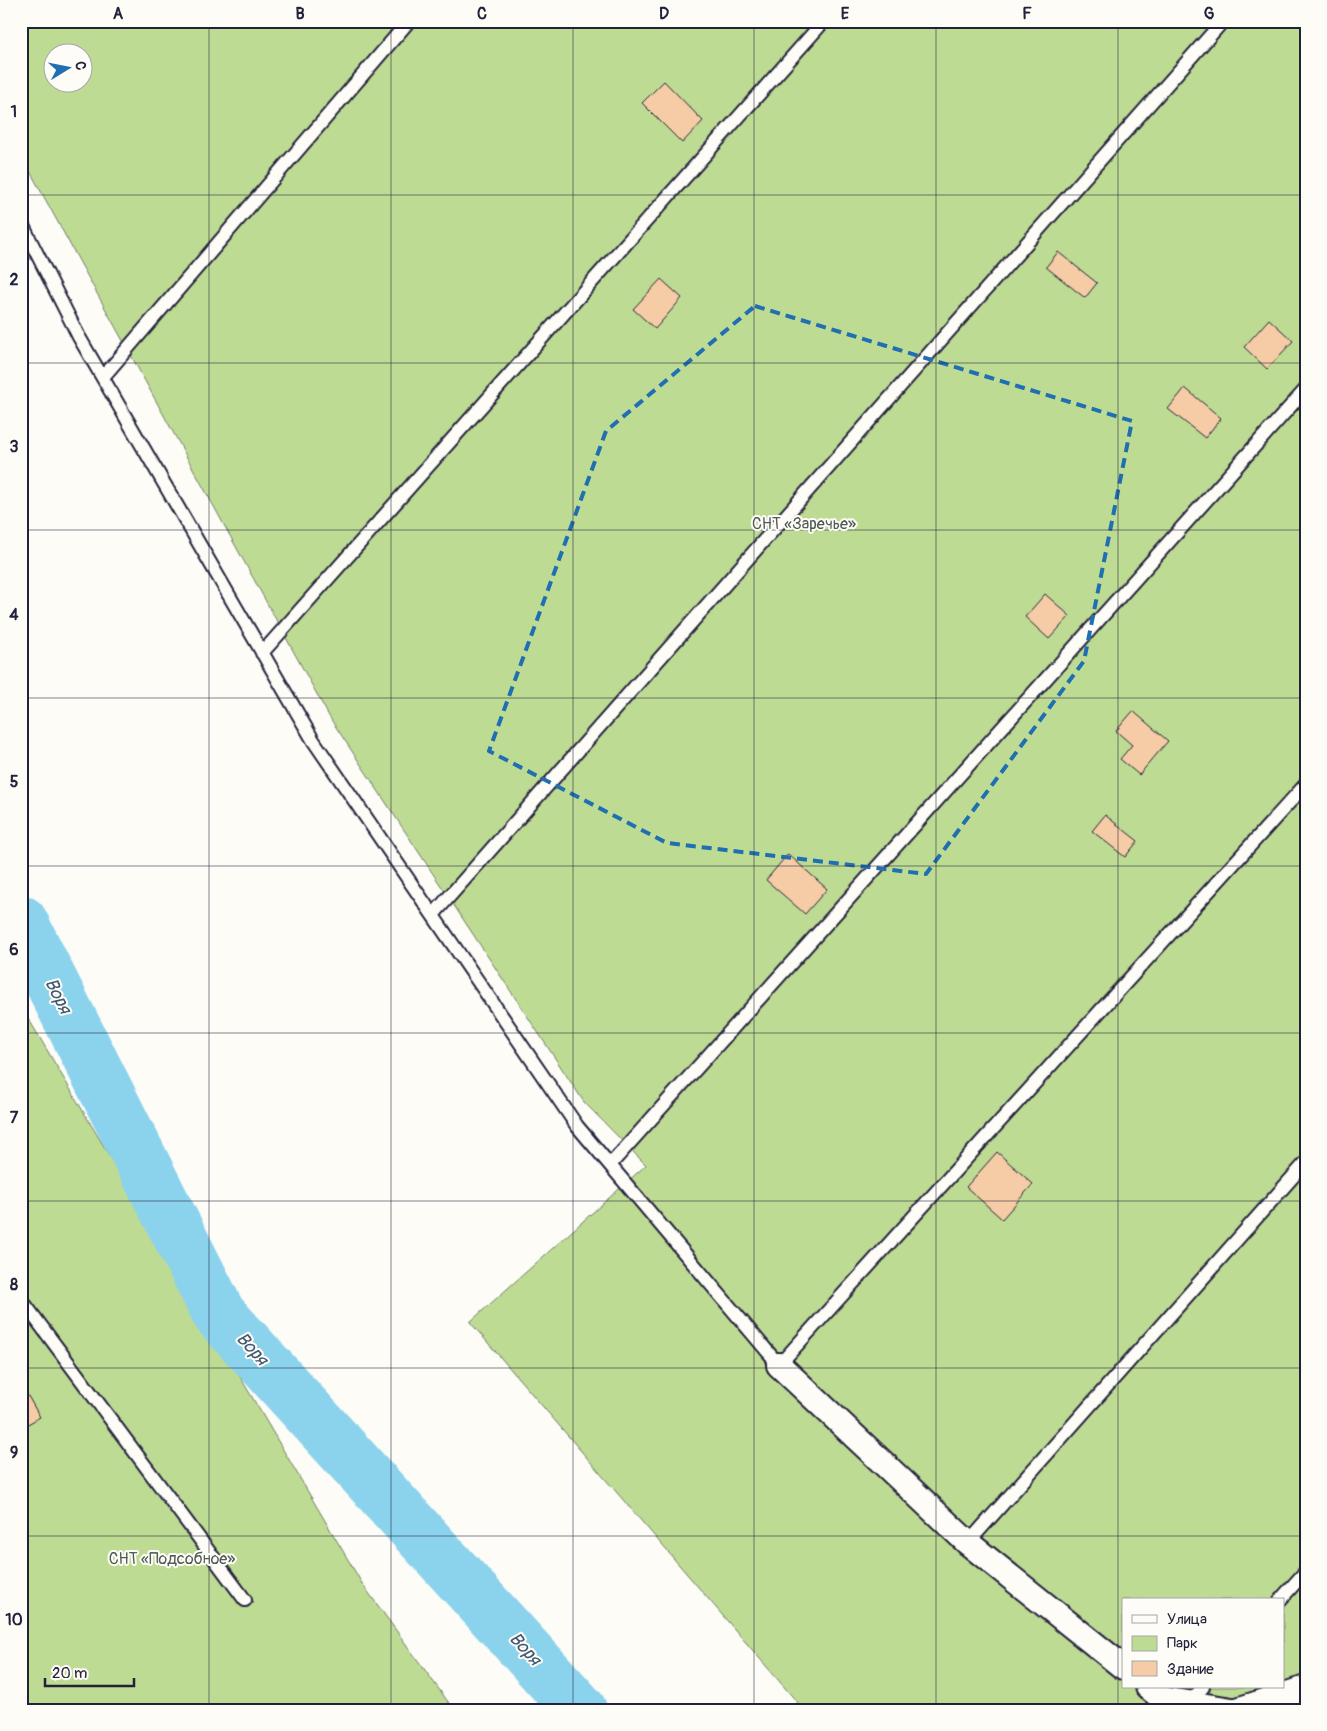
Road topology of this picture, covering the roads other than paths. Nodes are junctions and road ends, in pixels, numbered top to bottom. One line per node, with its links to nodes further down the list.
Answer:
1 (410, 21): 5 (lane)
2 (824, 21): 7 (lane)
3 (1223, 21): 9 (lane)
4 (21, 222): 5 (lane)
5 (103, 378): 7 (lane)
6 (1306, 389): 11 (lane)
7 (262, 652): 9 (lane)
8 (1306, 784): 13 (lane)
9 (433, 915): 11 (lane)
10 (1306, 1162): 14 (lane)
11 (610, 1165): 13 (lane)
12 (21, 1300): 17 (lane)
13 (779, 1365): 14 (street)
14 (968, 1544): 18 (street)
15 (1306, 1571): 16 (lane)
16 (1282, 1598)
17 (245, 1600)
18 (1122, 1666)
19 (1149, 1688): 21 (street)
20 (1306, 1688): 23 (street)
21 (1196, 1695): 22 (street)
22 (1232, 1710)
23 (1237, 1710)

